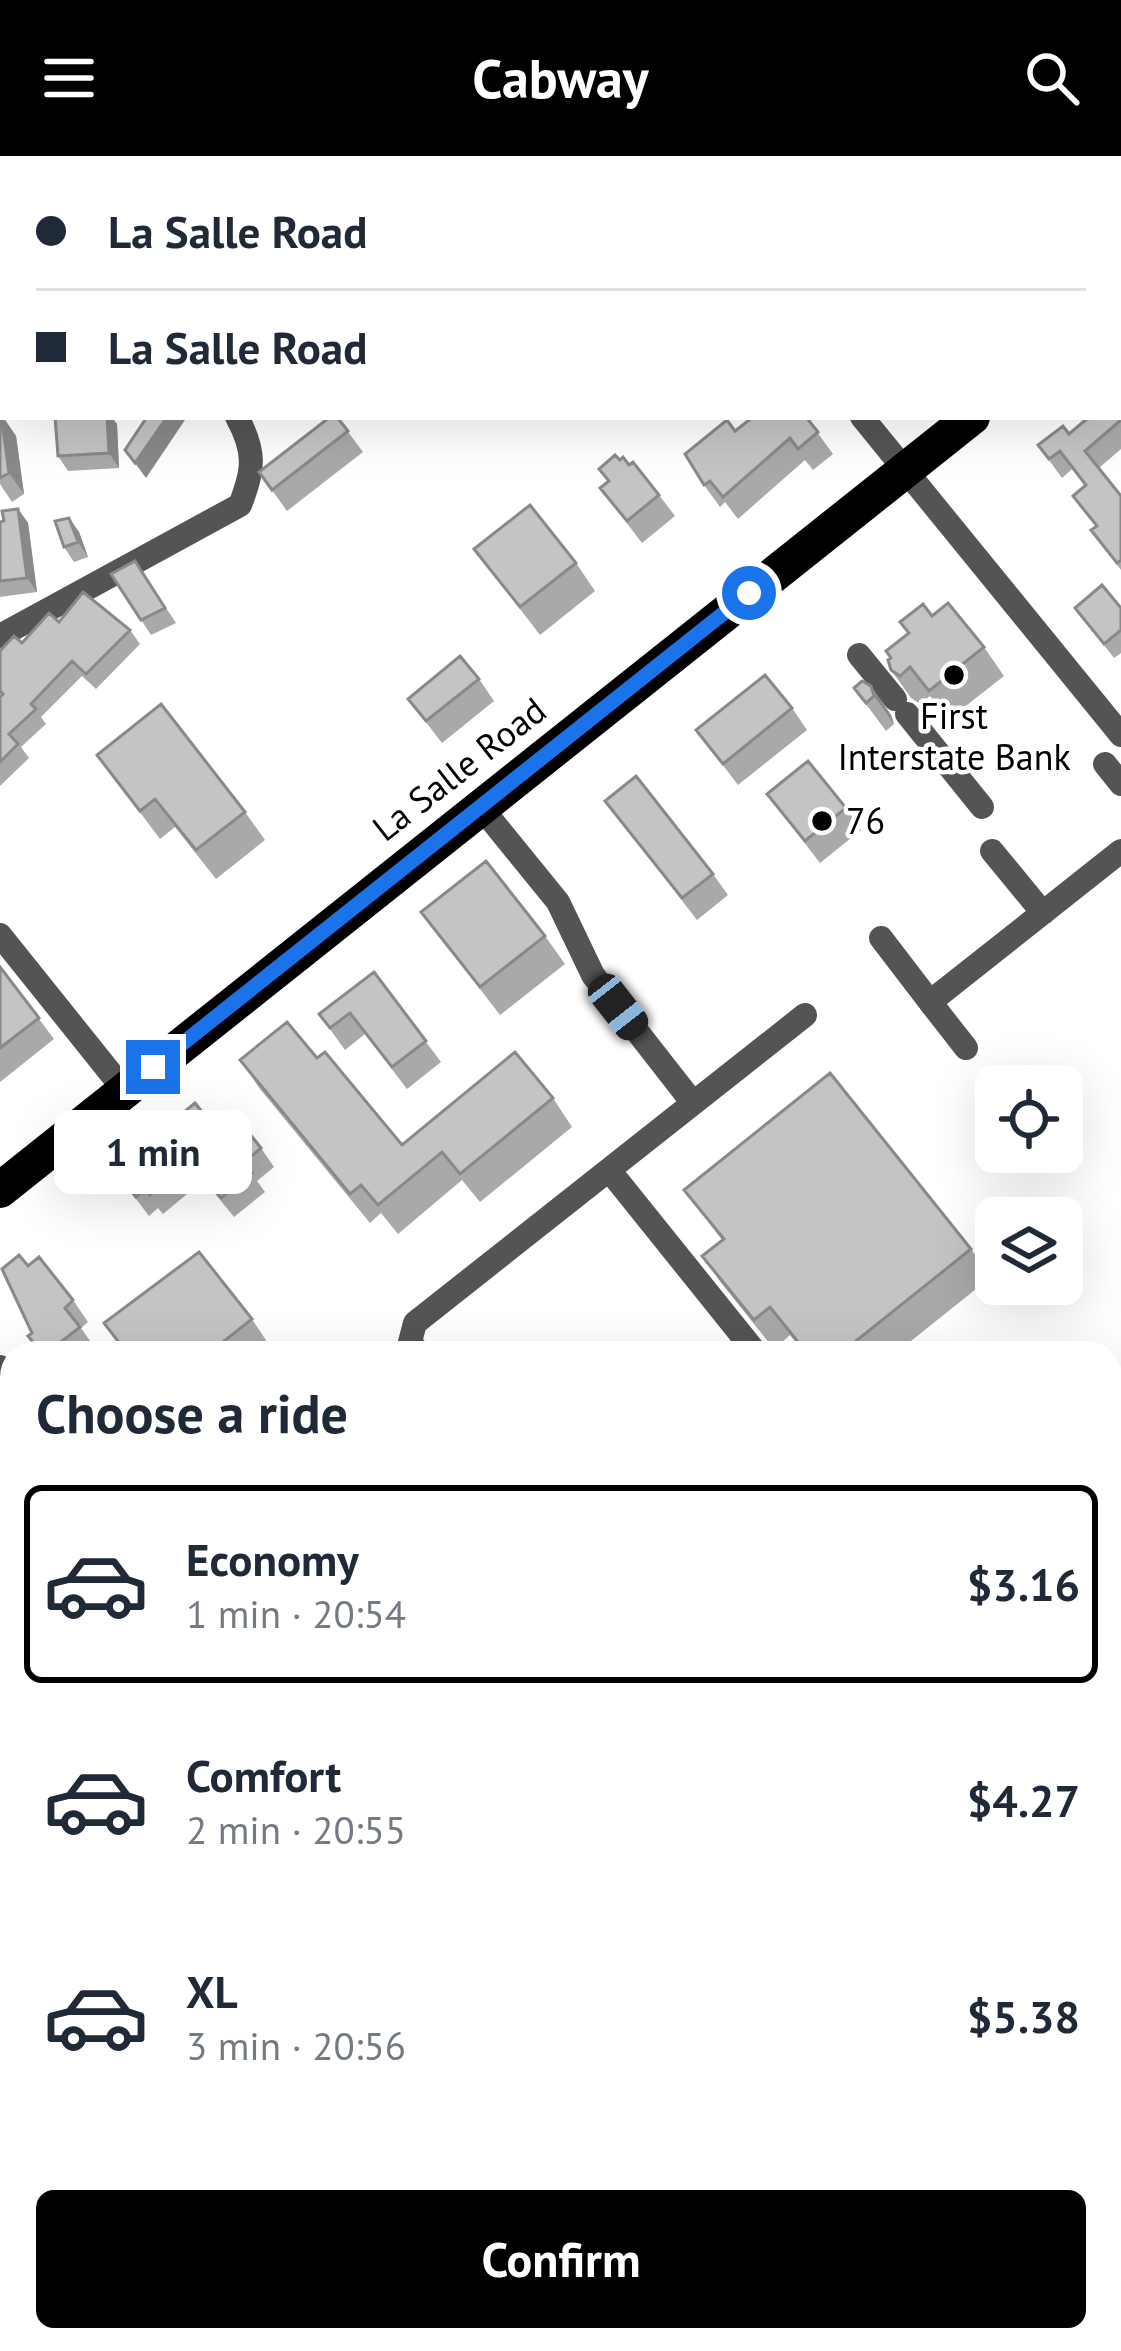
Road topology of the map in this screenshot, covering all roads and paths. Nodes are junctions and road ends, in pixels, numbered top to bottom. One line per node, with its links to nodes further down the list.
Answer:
1 (239, 420): 5 (street)
2 (864, 420): 4 (street)
3 (968, 420): 4 (highway, La Salle Road)
4 (904, 470): 7 (street); 8 (highway, La Salle Road)
5 (0, 636)
6 (859, 655): 9 (street)
7 (1121, 736)
8 (481, 806): 18 (highway, La Salle Road); 19 (street)
9 (982, 807)
10 (992, 850): 12 (street)
11 (1121, 851): 12 (street)
12 (1043, 913): 15 (street)
13 (0, 935): 18 (street)
14 (881, 938): 15 (street)
15 (930, 1002): 17 (street)
16 (805, 1015): 19 (street)
17 (965, 1048)
18 (125, 1090): 21 (highway, La Salle Road)
19 (693, 1103): 20 (street)
20 (609, 1170): 22 (street); 23 (street)
21 (0, 1190)
22 (410, 1341)
23 (746, 1341)

